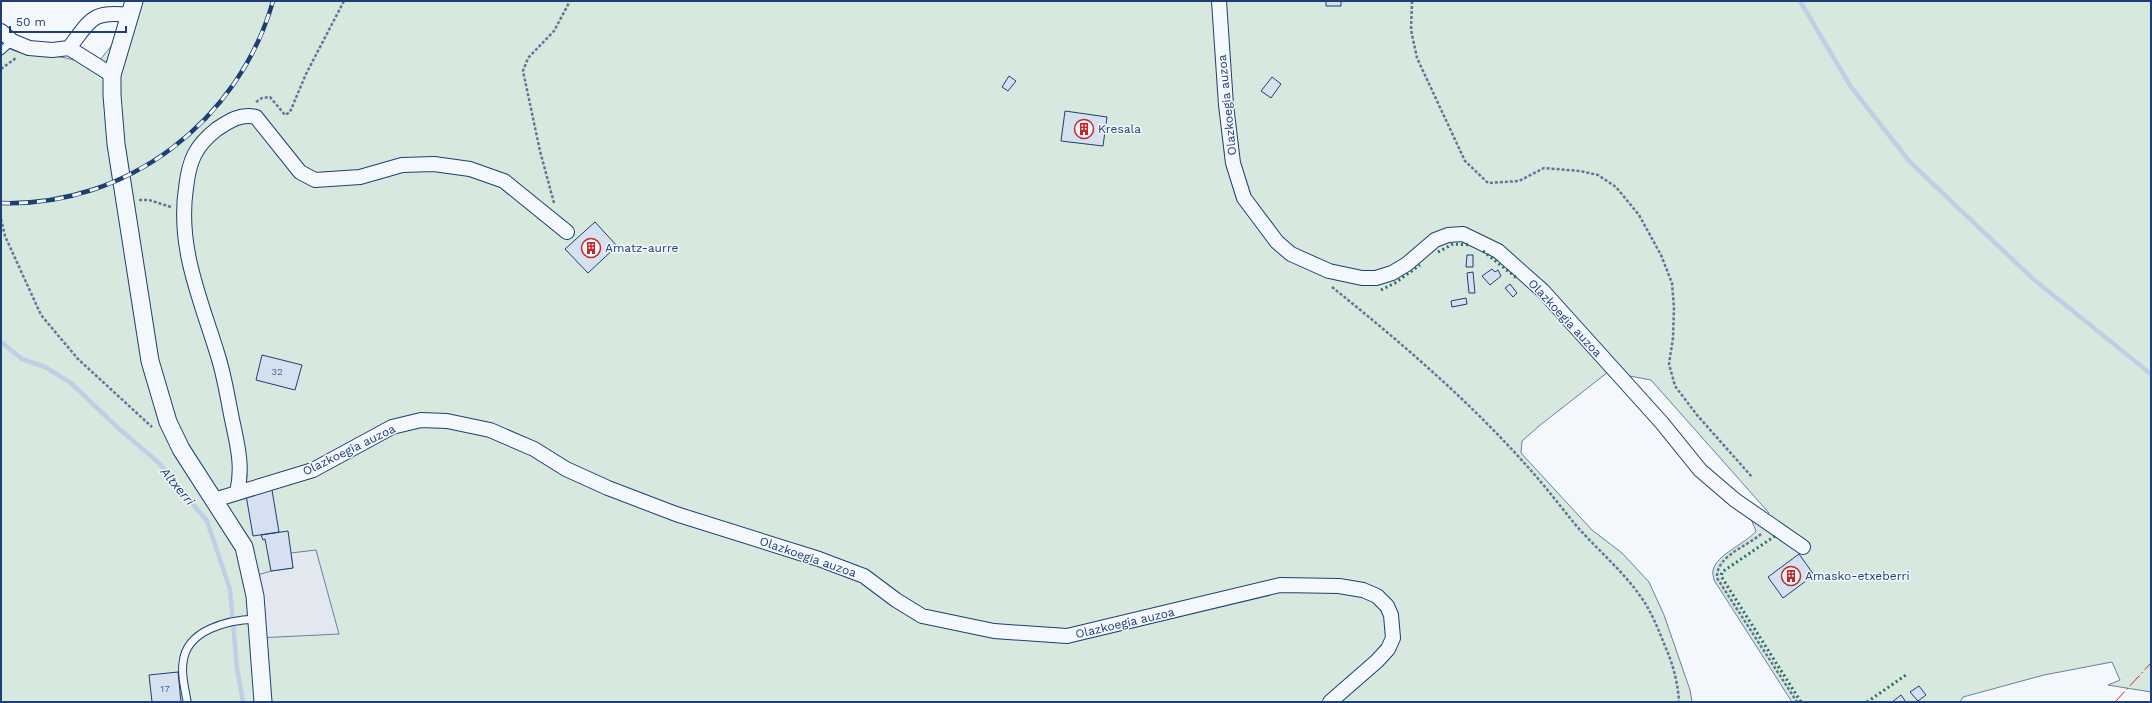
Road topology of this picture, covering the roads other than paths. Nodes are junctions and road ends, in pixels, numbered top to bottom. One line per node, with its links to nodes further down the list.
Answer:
1 (1219, 1): 11 (street, Olazkoegia auzoa)
2 (131, 8): 5 (street); 7 (street)
3 (1, 31): 4 (street)
4 (12, 41): 5 (street); 6 (lane)
5 (69, 48): 7 (street)
6 (1, 51)
7 (112, 75): 10 (street)
8 (567, 232): 9 (street)
9 (237, 492): 10 (street, Olazkoegia auzoa); 15 (street, Olazkoegia auzoa)
10 (214, 500): 12 (street)
11 (1803, 547)
12 (251, 619): 13 (lane); 14 (street)
13 (187, 700)
14 (263, 702)
15 (1330, 702)

